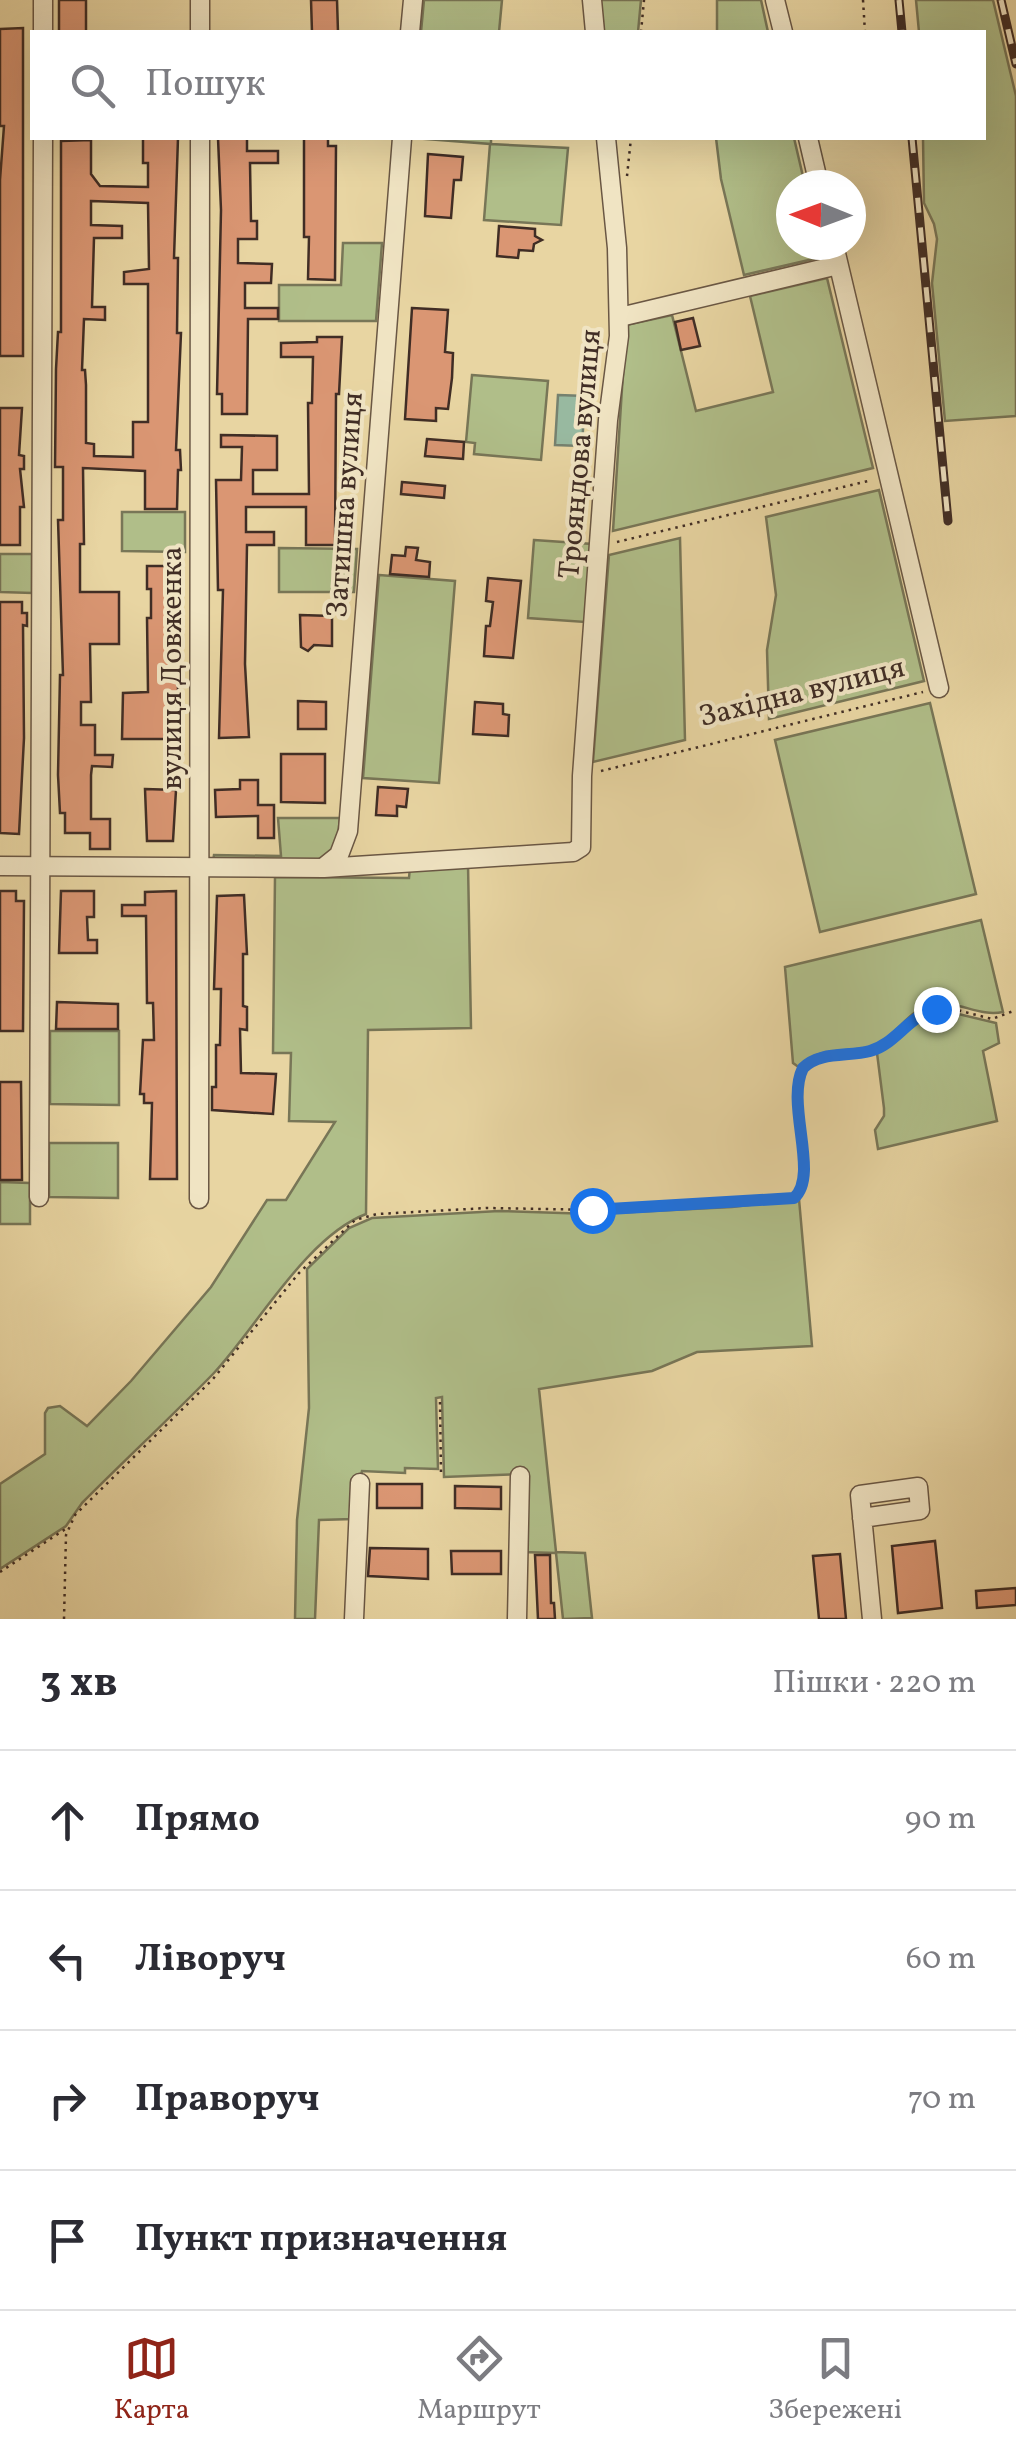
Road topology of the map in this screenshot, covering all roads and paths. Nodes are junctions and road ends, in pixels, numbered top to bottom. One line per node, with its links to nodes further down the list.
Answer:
1 (43, 0): 8 (street)
2 (200, 0): 9 (street)
3 (413, 0): 10 (street)
4 (592, 0): 11 (street)
5 (644, 0): 12 (path)
6 (775, 0): 13 (street)
7 (863, 0): 14 (path)
8 (43, 30)
9 (200, 30)
10 (410, 30)
11 (595, 30)
12 (641, 30)
13 (782, 30)
14 (865, 30)
15 (42, 140): 29 (street)
16 (200, 140): 30 (street, вулиця Довженка)
17 (402, 140): 31 (street, Затишна вулиця)
18 (606, 140): 23 (street, Трояндова вулиця)
19 (808, 140): 20 (street)
20 (815, 170)
21 (837, 260): 22 (street, Західна вулиця)
22 (838, 264): 23 (street); 24 (street, Західна вулиця)
23 (620, 317): 25 (street, Трояндова вулиця)
24 (888, 476): 25 (path); 26 (street, Західна вулиця)
25 (601, 546): 27 (street, Трояндова вулиця)
26 (940, 688): 27 (path, Західна вулиця)
27 (582, 776): 31 (street, Трояндова вулиця)
28 (0, 866): 29 (street, Трояндова вулиця)
29 (41, 866): 30 (street, Трояндова вулиця); 33 (street)
30 (201, 868): 31 (street, Трояндова вулиця); 34 (street, вулиця Довженка)
31 (324, 868)
32 (1016, 1010): 40 (path)
33 (39, 1197)
34 (200, 1199)
35 (440, 1402): 36 (path)
36 (441, 1472)
37 (520, 1476): 44 (street)
38 (360, 1483): 43 (street)
39 (862, 1518): 45 (street)
40 (68, 1528): 41 (path); 42 (path)
41 (0, 1572)
42 (64, 1619)
43 (354, 1619)
44 (518, 1619)
45 (872, 1619)

